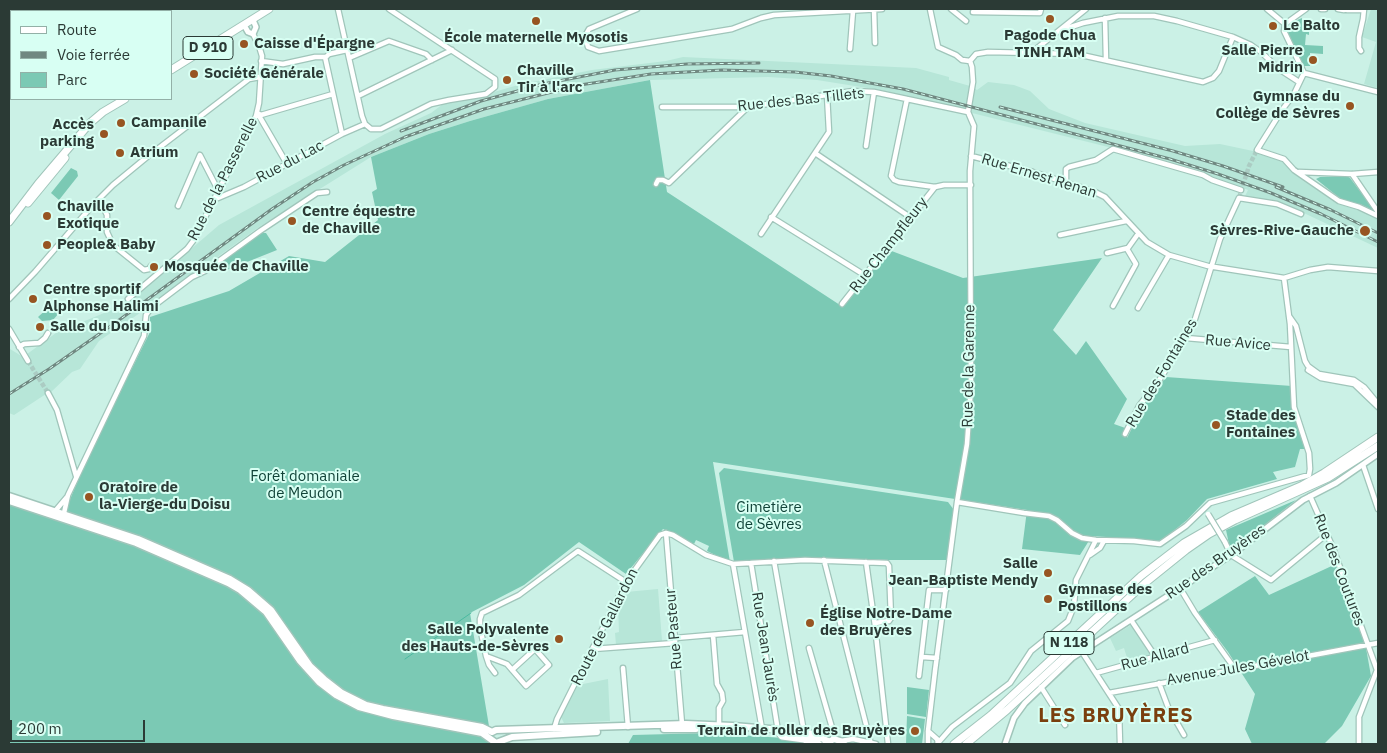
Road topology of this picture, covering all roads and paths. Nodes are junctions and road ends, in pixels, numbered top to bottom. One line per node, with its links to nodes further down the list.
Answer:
1 (269, 9): 21 (main road, D 910)
2 (338, 9): 30 (street)
3 (390, 9): 31 (street)
4 (637, 9): 18 (street)
5 (874, 9): 6 (street); 18 (street); 28 (street)
6 (882, 9)
7 (930, 9): 39 (street)
8 (951, 9): 22 (street)
9 (1041, 9): 19 (street)
10 (1086, 9): 25 (street)
11 (1267, 9): 23 (street)
12 (1306, 9): 23 (street)
13 (1321, 9): 14 (street)
14 (1325, 9)
15 (1338, 9): 17 (street)
16 (1364, 9): 17 (street); 32 (street)
17 (1345, 10)
18 (853, 11): 29 (street)
19 (973, 12)
20 (1105, 18): 25 (street); 27 (street); 37 (street)
21 (253, 20): 24 (main road, D 910); 26 (street, Rue de la Passerelle)
22 (966, 21)
23 (1285, 24): 41 (street)
24 (244, 25): 26 (street, Rue de la Passerelle); 40 (main road, D 910)
25 (1059, 31): 33 (street)
26 (253, 34): 38 (street, Rue de la Passerelle)
27 (1233, 37): 37 (street); 43 (street)
28 (875, 43)
29 (850, 48)
30 (347, 50): 34 (street); 35 (street)
31 (452, 50): 36 (street); 55 (street)
32 (1361, 51)
33 (1031, 53): 37 (street); 39 (street)
34 (325, 57): 38 (street); 46 (street)
35 (349, 58): 36 (street); 48 (street)
36 (432, 60): 48 (street)
37 (1106, 60)
38 (261, 61): 42 (street, Rue de la Passerelle)
39 (970, 61): 53 (street, Rue de la Garenne)
40 (172, 69)
41 (1304, 73): 43 (street); 45 (street)
42 (260, 77): 54 (street, Rue de la Passerelle); 74 (street)
43 (1298, 82): 61 (street)
44 (874, 92): 47 (street, Rue des Bas Tillets); 49 (street, Rue des Bas Tillets); 57 (street)
45 (1378, 92)
46 (333, 94): 54 (street); 56 (street)
47 (827, 95): 52 (street, Rue des Bas Tillets); 58 (street)
48 (358, 96): 55 (street)
49 (907, 99): 53 (street, Rue des Bas Tillets); 69 (street)
50 (123, 100): 82 (main road)
51 (662, 107): 52 (street, Rue des Bas Tillets)
52 (748, 107): 67 (street)
53 (968, 112): 59 (street, Rue de la Garenne)
54 (257, 113): 60 (street); 70 (street, Rue de la Passerelle)
55 (365, 124): 56 (street, Rue du Lac)
56 (342, 134): 60 (street, Rue du Lac)
57 (866, 146)
58 (815, 153): 79 (street); 80 (street)
59 (972, 156): 66 (street, Rue Ernest Renan); 68 (street, Rue de la Garenne)
60 (287, 164): 73 (street, Rue du Lac)
61 (1298, 172): 63 (street); 65 (street)
62 (1378, 172): 64 (street)
63 (1315, 174): 64 (street); 65 (street)
64 (1352, 174): 76 (street)
65 (1313, 182): 78 (street)
66 (1066, 183): 71 (street); 81 (street, Rue Ernest Renan)
67 (656, 184)
68 (970, 185): 69 (street); 119 (street, Rue de la Garenne)
69 (935, 187): 80 (street, Rue Champfleury)
70 (220, 189): 73 (street, Rue de la Passerelle); 75 (street)
71 (1241, 190)
72 (327, 192): 114 (street)
73 (215, 197): 95 (street, Rue de la Passerelle)
74 (96, 202): 89 (street); 94 (street)
75 (178, 206)
76 (1378, 212)
77 (1301, 214): 90 (street, Rue des Fontaines)
78 (1378, 216)
79 (771, 217): 83 (street); 92 (street)
80 (910, 217): 92 (street, Rue Champfleury)
81 (1126, 221): 84 (street, Rue Ernest Renan); 85 (street)
82 (9, 222)
83 (761, 234)
84 (1138, 234): 86 (street); 88 (street, Rue Ernest Renan)
85 (1060, 235)
86 (1127, 249): 87 (street); 97 (street)
87 (1108, 253)
88 (1169, 255): 90 (street, Rue Ernest Renan); 98 (street)
89 (151, 266)
90 (1212, 266): 93 (street, Rue Ernest Renan); 103 (street, Rue des Fontaines)
91 (1378, 271): 93 (street, Rue Ernest Renan)
92 (866, 276): 96 (street, Rue Champfleury)
93 (1284, 278): 99 (street)
94 (9, 299)
95 (128, 299)
96 (842, 304)
97 (1113, 306)
98 (1138, 308)
99 (1289, 315): 100 (street); 108 (street)
100 (1290, 324): 105 (street); 108 (street)
101 (9, 330): 104 (street)
102 (48, 334): 104 (street)
103 (1186, 338): 105 (street, Rue Avice); 109 (street, Rue des Fontaines)
104 (19, 347): 106 (street)
105 (1291, 347): 120 (street)
106 (28, 361)
107 (48, 393): 114 (street)
108 (1378, 406)
109 (1126, 434)
110 (1378, 437): 186 (main road, N 118)
111 (1378, 446): 187 (main road, N 118)
112 (1378, 454): 113 (street, Rue des Bruyères)
113 (1363, 465): 117 (street, Rue des Bruyères); 121 (street)
114 (76, 479): 116 (street)
115 (9, 496): 122 (main road)
116 (68, 496): 122 (street); 123 (street)
117 (1310, 496): 125 (street, Rue des Coutures); 128 (street, Rue des Bruyères)
118 (9, 501): 122 (main road)
119 (957, 502): 126 (street); 137 (street, Rue de la Garenne)
120 (1205, 508): 127 (street); 128 (street, bridge)
121 (1378, 509)
122 (55, 513): 123 (main road)
123 (63, 515): 175 (main road)
124 (666, 533): 134 (street); 135 (street, Route de Gallardon); 143 (street, Rue Pasteur)
125 (1327, 534): 128 (street); 145 (street, Rue des Coutures)
126 (1096, 540): 127 (street); 129 (street)
127 (1104, 541): 129 (street)
128 (1231, 555): 136 (street, Rue des Bruyères)
129 (1088, 558): 173 (street)
130 (824, 560): 131 (street); 132 (street); 183 (street)
131 (774, 561): 133 (street); 171 (street)
132 (866, 562): 139 (street); 139 (street)
133 (751, 563): 134 (street); 169 (street, Rue Jean Jaurès)
134 (733, 564): 140 (street)
135 (626, 582): 147 (street, Route de Gallardon); 149 (street)
136 (1180, 588): 138 (street, Rue des Bruyères); 142 (street)
137 (946, 590): 151 (street); 152 (street, Rue de la Garenne)
138 (1130, 620): 148 (street, Rue des Bruyères); 150 (street)
139 (875, 623): 184 (street)
140 (744, 632): 141 (street); 167 (street)
141 (714, 635): 143 (street); 164 (street)
142 (1215, 640): 150 (street, Rue Allard); 154 (street)
143 (675, 641): 147 (street); 162 (street, Rue Pasteur)
144 (1378, 643): 145 (street, Avenue Jules Gévelot)
145 (1367, 644): 154 (street, Avenue Jules Gévelot); 190 (street, Rue des Coutures)
146 (809, 648): 178 (street)
147 (593, 649): 166 (street, Route de Gallardon)
148 (1082, 652): 157 (street); 160 (street, Rue des Bruyères)
149 (486, 656): 155 (street); 156 (street)
150 (1155, 656): 157 (street, Rue Allard)
151 (922, 657): 152 (street); 158 (street)
152 (937, 658): 170 (street, Rue de la Garenne)
153 (623, 668): 165 (street)
154 (1235, 669): 159 (street, Avenue Jules Gévelot)
155 (512, 670): 155 (street)
156 (495, 673)
157 (1096, 673): 161 (street)
158 (919, 676)
159 (1159, 683): 161 (street, Avenue Jules Gévelot); 172 (street)
160 (1041, 687): 163 (street); 188 (street, Rue des Bruyères)
161 (1109, 693): 189 (street)
162 (682, 724): 164 (main road); 165 (main road)
163 (1065, 725)
164 (719, 726): 167 (main road)
165 (628, 727): 166 (main road)
166 (554, 729): 168 (main road)
167 (760, 729): 169 (main road); 176 (main road)
168 (500, 731): 175 (main road); 176 (main road)
169 (778, 731): 171 (main road); 180 (main road)
170 (928, 731): 174 (street); 179 (street, Rue de la Garenne)
171 (804, 732): 178 (main road); 181 (main road)
172 (1184, 735)
173 (943, 736): 174 (street); 185 (street)
174 (935, 737): 179 (street); 185 (street)
175 (493, 739): 176 (main road)
176 (503, 740)
177 (854, 740): 178 (street); 182 (street); 183 (street)
178 (834, 742)
179 (928, 743)
180 (813, 744)
181 (819, 744)
182 (849, 744)
183 (873, 744)
184 (888, 744)
185 (938, 744)
186 (954, 744)
187 (966, 744)
188 (1005, 744)
189 (1120, 744)
190 (1359, 744)

